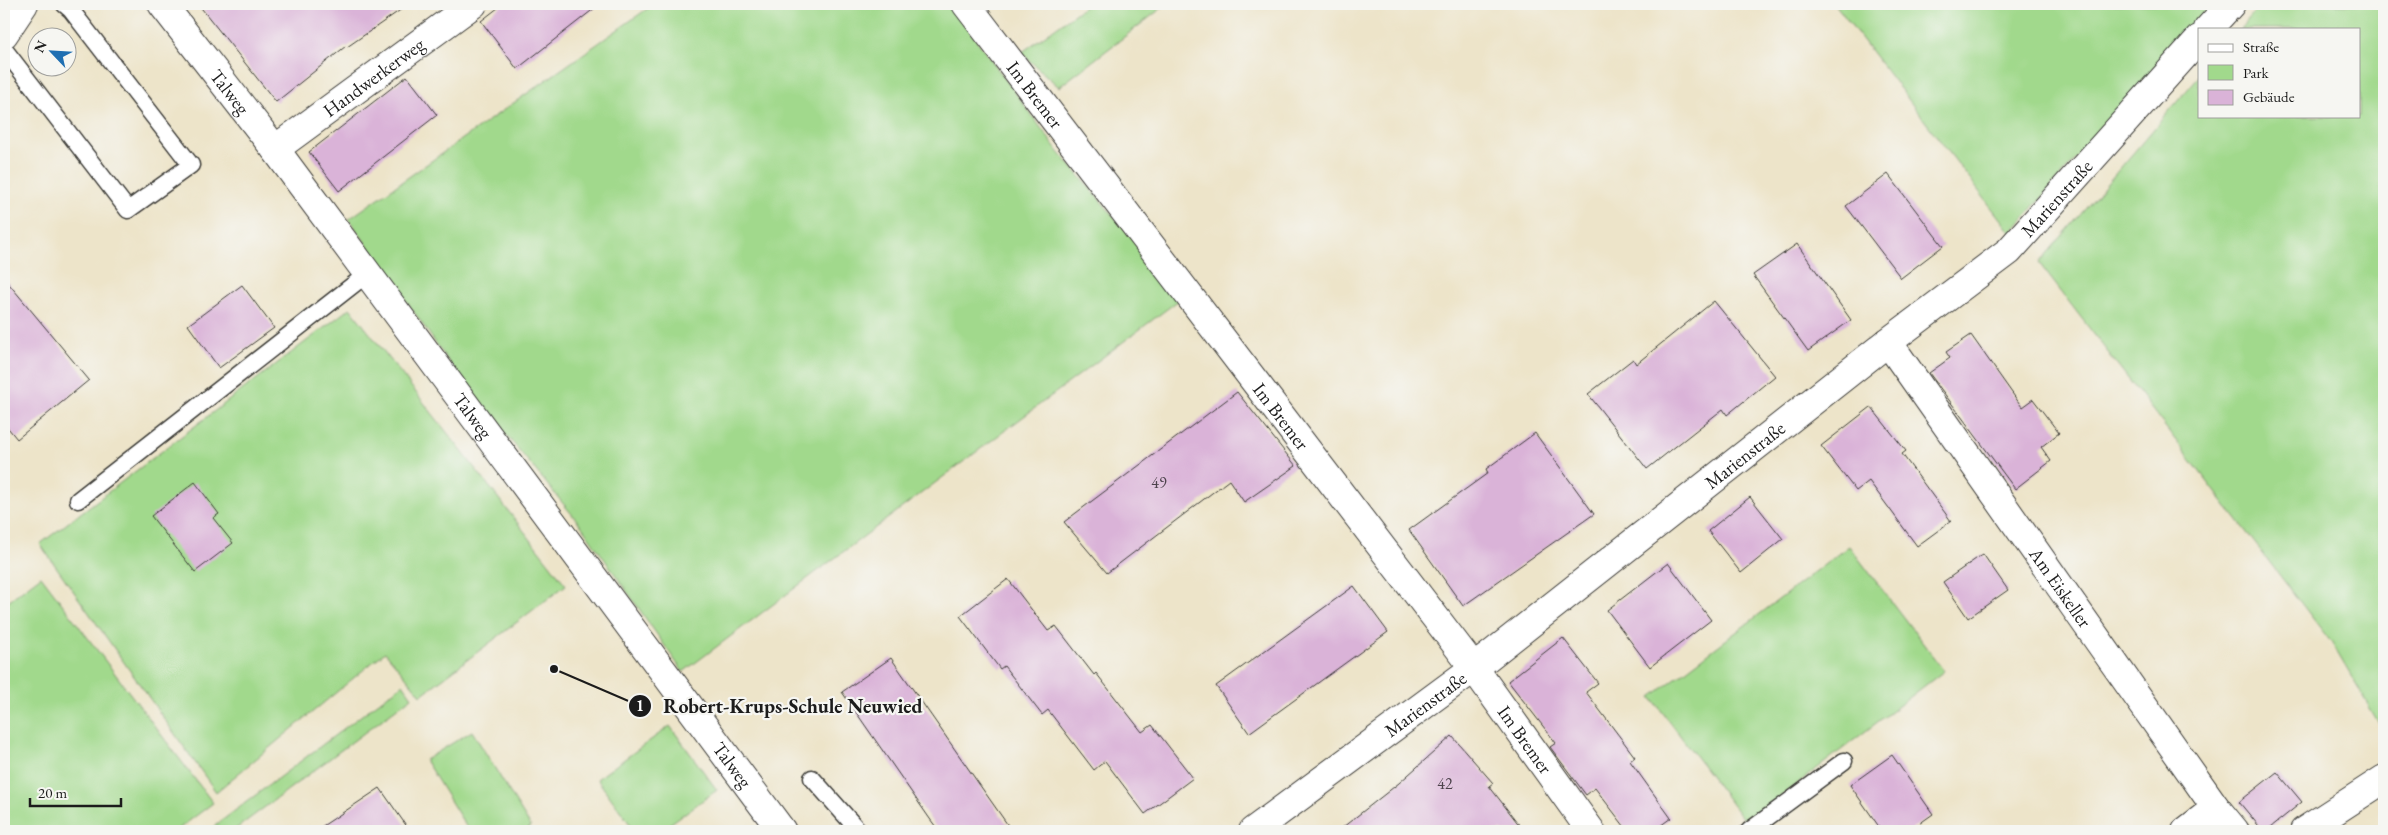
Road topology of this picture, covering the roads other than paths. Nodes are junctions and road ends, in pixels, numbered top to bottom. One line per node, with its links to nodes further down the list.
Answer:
1 (24, 4): 8 (street)
2 (64, 4): 10 (lane)
3 (162, 4): 11 (street, Talweg)
4 (473, 4): 11 (street, Handwerkerweg)
5 (966, 4): 15 (street, Im Bremer)
6 (2231, 4): 7 (street)
7 (2209, 28)
8 (4, 34)
9 (2198, 40): 13 (street, Marienstraße)
10 (4, 49)
11 (275, 149): 12 (street, Talweg)
12 (367, 274): 14 (lane); 20 (street, Talweg)
13 (1888, 342): 15 (street, Marienstraße); 19 (street, Am Eiskeller)
14 (78, 500)
15 (1474, 668): 22 (street, Marienstraße); 23 (street, Im Bremer)
16 (1844, 761): 24 (lane)
17 (812, 778): 21 (lane)
18 (2384, 779): 27 (street)
19 (2216, 808): 25 (street); 26 (street, Am Eiskeller)
20 (782, 831)
21 (859, 831)
22 (1253, 831)
23 (1591, 831)
24 (1749, 831)
25 (2186, 831)
26 (2235, 831)
27 (2304, 831)

